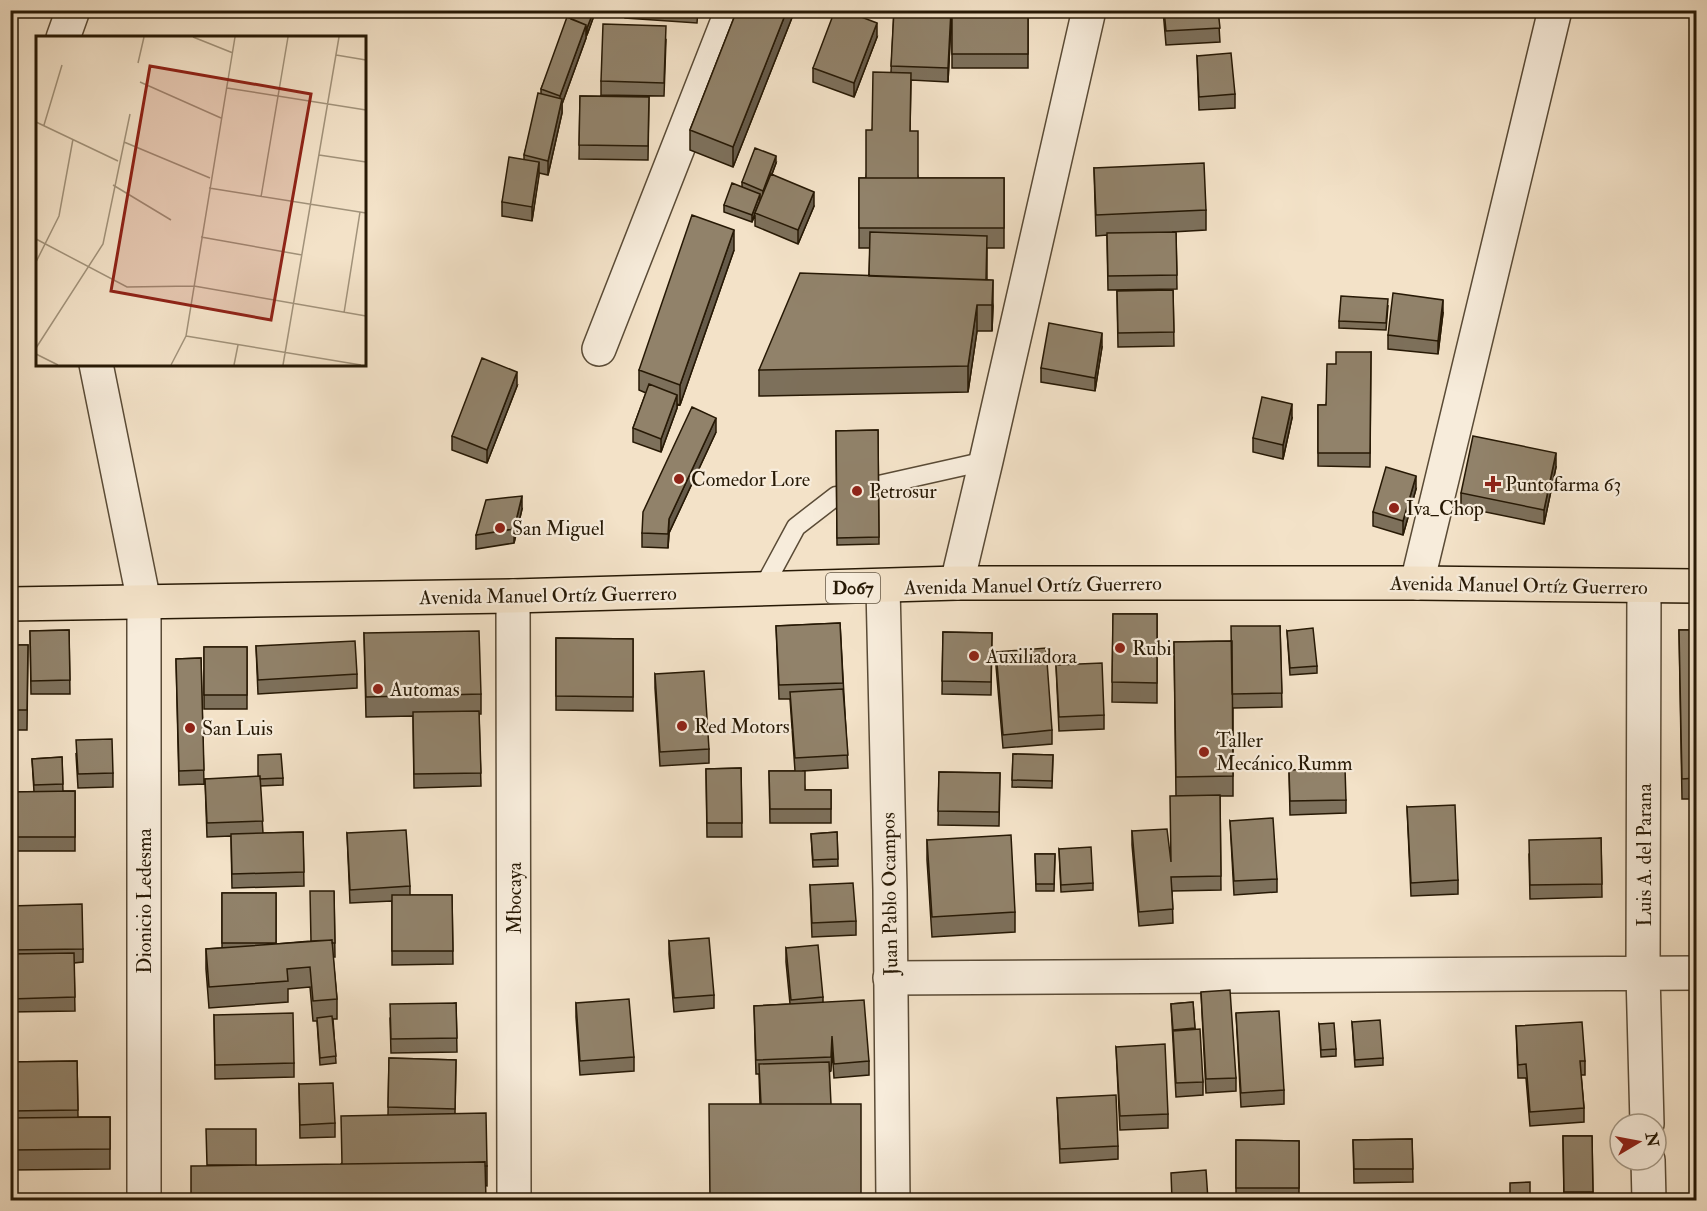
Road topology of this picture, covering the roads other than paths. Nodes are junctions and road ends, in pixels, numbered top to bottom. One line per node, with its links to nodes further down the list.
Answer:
1 (73, 10): 5 (street)
2 (732, 10): 6 (street)
3 (1089, 10): 8 (street)
4 (1555, 10): 11 (street)
5 (64, 36)
6 (599, 349)
7 (96, 366): 18 (street, Dionicio Ledesma)
8 (986, 461): 9 (lane); 12 (street)
9 (879, 485)
10 (836, 496): 16 (lane)
11 (1417, 583): 12 (main road, Avenida Manuel Ortíz Guerrero / D067); 13 (main road, Avenida Manuel Ortíz Guerrero / D067)
12 (957, 584): 15 (main road, Avenida Manuel Ortíz Guerrero / D067)
13 (1644, 586): 14 (main road, Avenida Manuel Ortíz Guerrero / D067); 21 (street, Luis A. del Parana)
14 (1696, 586)
15 (883, 587): 16 (main road, Avenida Manuel Ortíz Guerrero / D067); 22 (street, Juan Pablo Ocampos)
16 (762, 590): 17 (main road, Avenida Manuel Ortíz Guerrero / D067)
17 (513, 596): 18 (main road, Avenida Manuel Ortíz Guerrero / D067); 26 (street, Mbocaya)
18 (144, 602): 19 (main road, Avenida Manuel Ortíz Guerrero / D067); 25 (street, Dionicio Ledesma)
19 (10, 604)
20 (1696, 973): 21 (street)
21 (1643, 974): 22 (street); 23 (street, Luis A. del Parana)
22 (890, 978): 27 (street, Juan Pablo Ocampos)
23 (1647, 1112)
24 (1648, 1172): 28 (street)
25 (144, 1200)
26 (514, 1200)
27 (894, 1200)
28 (1649, 1200)

